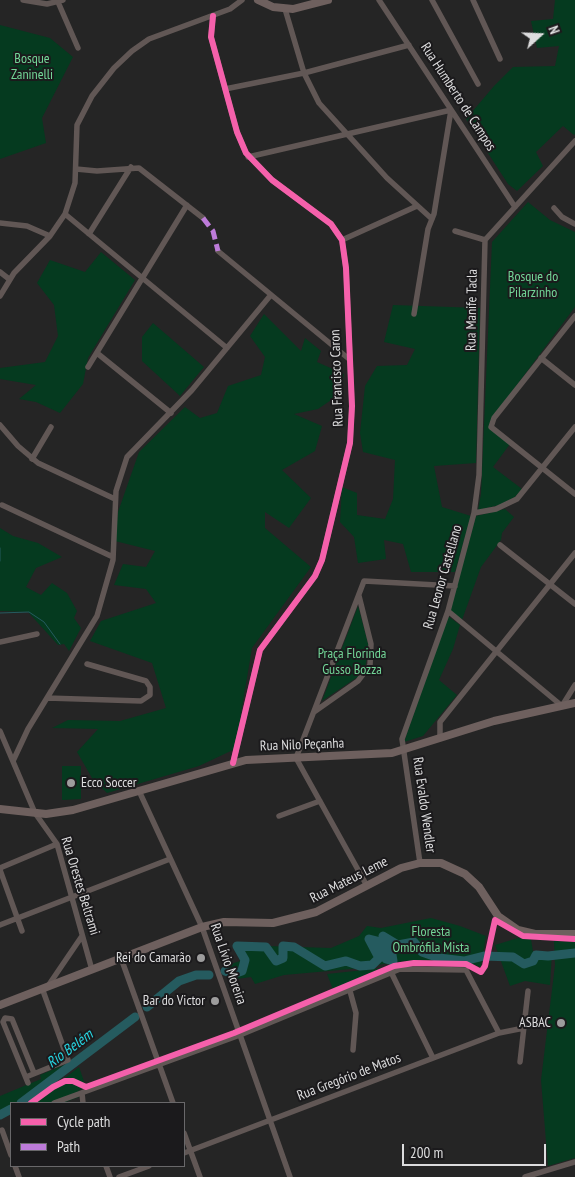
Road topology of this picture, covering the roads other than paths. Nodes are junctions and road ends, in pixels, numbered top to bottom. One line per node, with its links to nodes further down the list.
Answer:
1 (23, 0): 8 (street)
2 (242, 0): 10 (street)
3 (258, 0): 9 (main road)
4 (328, 0): 9 (main road)
5 (379, 0): 11 (street, Rua Humberto de Campos)
6 (432, 0): 15 (street)
7 (473, 0): 13 (street)
8 (60, 1): 12 (street)
9 (285, 9): 14 (street)
10 (213, 16): 16 (street); 22 (street)
11 (409, 45): 14 (street); 17 (street, Rua Humberto de Campos)
12 (78, 48)
13 (500, 59)
14 (304, 73): 16 (street); 18 (street)
15 (478, 84)
16 (225, 89): 20 (street)
17 (451, 110): 18 (street); 25 (street, Rua Humberto de Campos); 29 (street)
18 (347, 136): 20 (street); 24 (street)
19 (575, 141): 25 (street)
20 (248, 157): 35 (street)
21 (131, 167): 22 (street); 23 (street); 33 (street)
22 (76, 169): 27 (street)
23 (187, 205): 28 (street); 39 (street)
24 (417, 206): 29 (street); 35 (street)
25 (515, 208): 36 (street)
26 (554, 208): 31 (street)
27 (65, 214): 33 (street); 34 (street)
28 (203, 218)
29 (432, 218): 43 (street)
30 (0, 222): 34 (street)
31 (575, 224)
32 (455, 231): 36 (street)
33 (89, 234): 39 (street)
34 (50, 236): 40 (street)
35 (342, 240): 48 (street, Rua Francisco Caron)
36 (485, 240): 60 (street, Rua Manife Tacla)
37 (218, 251): 42 (street)
38 (0, 272): 40 (street)
39 (143, 278): 45 (street); 46 (street)
40 (9, 279): 41 (street)
41 (0, 296)
42 (270, 296): 45 (street); 48 (street)
43 (414, 314)
44 (575, 316): 47 (street)
45 (227, 348): 51 (street)
46 (96, 353): 49 (street); 51 (street)
47 (541, 358): 50 (street); 56 (street)
48 (349, 359): 83 (street, Rua Francisco Caron)
49 (88, 367)
50 (575, 386)
51 (171, 413): 58 (street)
52 (0, 424): 55 (street)
53 (51, 427): 55 (street)
54 (575, 427): 56 (street, Rua Leonor Castellano)
55 (32, 459): 58 (street)
56 (542, 468): 57 (street); 60 (street, Rua Leonor Castellano)
57 (575, 494)
58 (115, 499): 63 (street)
59 (2, 504): 63 (street)
60 (474, 513): 65 (street, Rua Leonor Castellano)
61 (500, 545): 64 (street)
62 (575, 553): 64 (street)
63 (113, 557): 74 (street)
64 (550, 584): 67 (street); 71 (street)
65 (455, 586): 66 (street); 68 (street, Rua Leonor Castellano)
66 (359, 596): 77 (street); 77 (street)
67 (575, 604)
68 (448, 611): 71 (street); 80 (street, Rua Leonor Castellano)
69 (37, 634): 70 (street)
70 (0, 642)
71 (496, 652): 76 (street); 79 (street)
72 (87, 664): 74 (street)
73 (575, 685): 76 (street)
74 (47, 698): 82 (street)
75 (575, 703): 76 (main road, Rua Nilo Peçanha)
76 (562, 706): 79 (main road, Rua Nilo Peçanha)
77 (314, 713): 81 (street)
78 (0, 730): 82 (street, Rua Orestes Beltrami)
79 (440, 737): 80 (main road, Rua Nilo Peçanha)
80 (403, 750): 81 (main road, Rua Nilo Peçanha); 91 (street, Rua Evaldo Wendler)
81 (296, 758): 83 (main road, Rua Nilo Peçanha); 85 (street)
82 (13, 761): 87 (street, Rua Orestes Beltrami)
83 (233, 763): 84 (main road, Rua Nilo Peçanha)
84 (140, 793): 87 (main road, Rua Nilo Peçanha); 90 (street, Rua Lívio Moreira)
85 (320, 801): 88 (street); 93 (street)
86 (0, 809): 87 (main road, Rua Nilo Peçanha)
87 (35, 813): 89 (street, Rua Orestes Beltrami)
88 (278, 816)
89 (57, 844): 92 (street); 94 (street, Rua Orestes Beltrami)
90 (170, 859): 94 (street); 97 (street, Rua Lívio Moreira)
91 (420, 863): 93 (main road, Rua Mateus Leme); 99 (main road, Rua Mateus Leme)
92 (0, 869): 95 (street)
93 (367, 886): 97 (main road, Rua Mateus Leme)
94 (72, 897): 95 (street); 100 (street, Rua Orestes Beltrami)
95 (17, 918): 96 (street); 98 (street)
96 (0, 925)
97 (202, 927): 101 (main road, Rua Mateus Leme); 110 (street, Rua Lívio Moreira)
98 (22, 931)
99 (575, 934)
100 (82, 936): 102 (street, Rua Orestes Beltrami); 104 (street)
101 (121, 958): 102 (main road, Rua Mateus Leme); 114 (street)
102 (92, 970): 104 (main road, Rua Mateus Leme)
103 (391, 972): 105 (street); 109 (street); 112 (street)
104 (45, 988): 107 (main road, Rua Mateus Leme); 115 (street)
105 (350, 991): 110 (street); 111 (street)
106 (528, 991): 108 (street)
107 (0, 1005)
108 (524, 1028): 109 (street, Rua Gregório de Matos); 113 (street)
109 (498, 1033): 112 (street, Rua Gregório de Matos)
110 (240, 1035): 114 (street); 120 (street, Rua Lívio Moreira)
111 (353, 1050)
112 (433, 1058): 120 (street, Rua Gregório de Matos)
113 (520, 1062)
114 (159, 1064): 116 (street); 119 (street)
115 (34, 1073): 115 (street)
116 (82, 1093): 117 (street); 118 (street)
117 (57, 1102)
118 (83, 1102)
119 (173, 1102)
120 (269, 1120): 123 (street, Rua Gregório de Matos); 129 (street, Rua Lívio Moreira)
121 (2, 1130): 124 (street)
122 (185, 1138): 123 (street)
123 (187, 1151): 128 (street)
124 (10, 1152)
125 (575, 1162): 130 (street)
126 (146, 1167): 127 (street)
127 (120, 1177)
128 (200, 1177)
129 (290, 1177)
130 (525, 1177)

